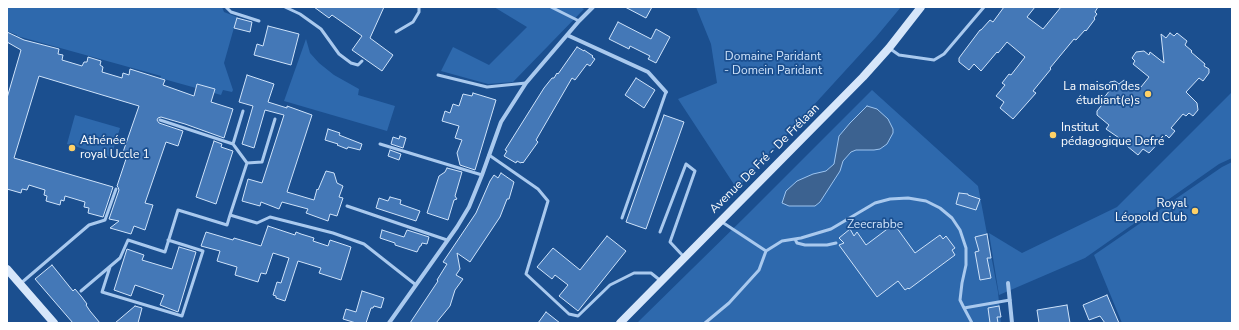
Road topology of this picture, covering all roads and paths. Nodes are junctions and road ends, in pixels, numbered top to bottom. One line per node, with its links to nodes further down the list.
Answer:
1 (226, 7): 8 (lane)
2 (285, 7): 13 (lane)
3 (419, 7): 10 (lane)
4 (551, 7): 9 (lane)
5 (594, 7): 9 (street)
6 (921, 7): 12 (main road, Avenue De Fré - De Frélaan)
7 (984, 7): 12 (lane)
8 (259, 21)
9 (580, 21): 11 (street)
10 (396, 32)
11 (567, 36): 15 (street); 16 (street)
12 (889, 48): 29 (main road, Avenue De Fré - De Frélaan)
13 (362, 61)
14 (438, 75): 15 (lane)
15 (526, 83): 22 (street)
16 (666, 92): 28 (lane)
17 (243, 111): 20 (lane)
18 (275, 119): 23 (lane)
19 (160, 120): 20 (lane)
20 (233, 144): 23 (lane)
21 (380, 144): 24 (lane)
22 (489, 155): 24 (street); 39 (lane)
23 (247, 163): 27 (lane)
24 (482, 175): 33 (street)
25 (116, 189): 41 (lane)
26 (347, 206): 33 (lane)
27 (230, 215): 32 (lane); 42 (lane)
28 (622, 218)
29 (720, 221): 35 (lane); 36 (main road, Avenue De Fré - De Frélaan)
30 (660, 232): 36 (lane)
31 (795, 239): 34 (lane); 35 (lane); 45 (lane)
32 (168, 240): 37 (lane); 37 (lane)
33 (447, 240): 42 (street)
34 (836, 243)
35 (766, 251): 49 (lane)
36 (686, 258): 39 (main road, Avenue De Fré - De Frélaan)
37 (110, 267): 43 (lane)
38 (7, 269): 41 (main road)
39 (661, 281): 46 (main road, Avenue De Fré - De Frélaan)
40 (1008, 283): 44 (street)
41 (20, 284): 47 (main road)
42 (416, 285): 48 (street)
43 (81, 291)
44 (1010, 300): 45 (lane); 51 (street)
45 (964, 308): 50 (lane)
46 (624, 322)
47 (54, 323)
48 (389, 323)
49 (705, 323)
50 (972, 323)
51 (1012, 323)

